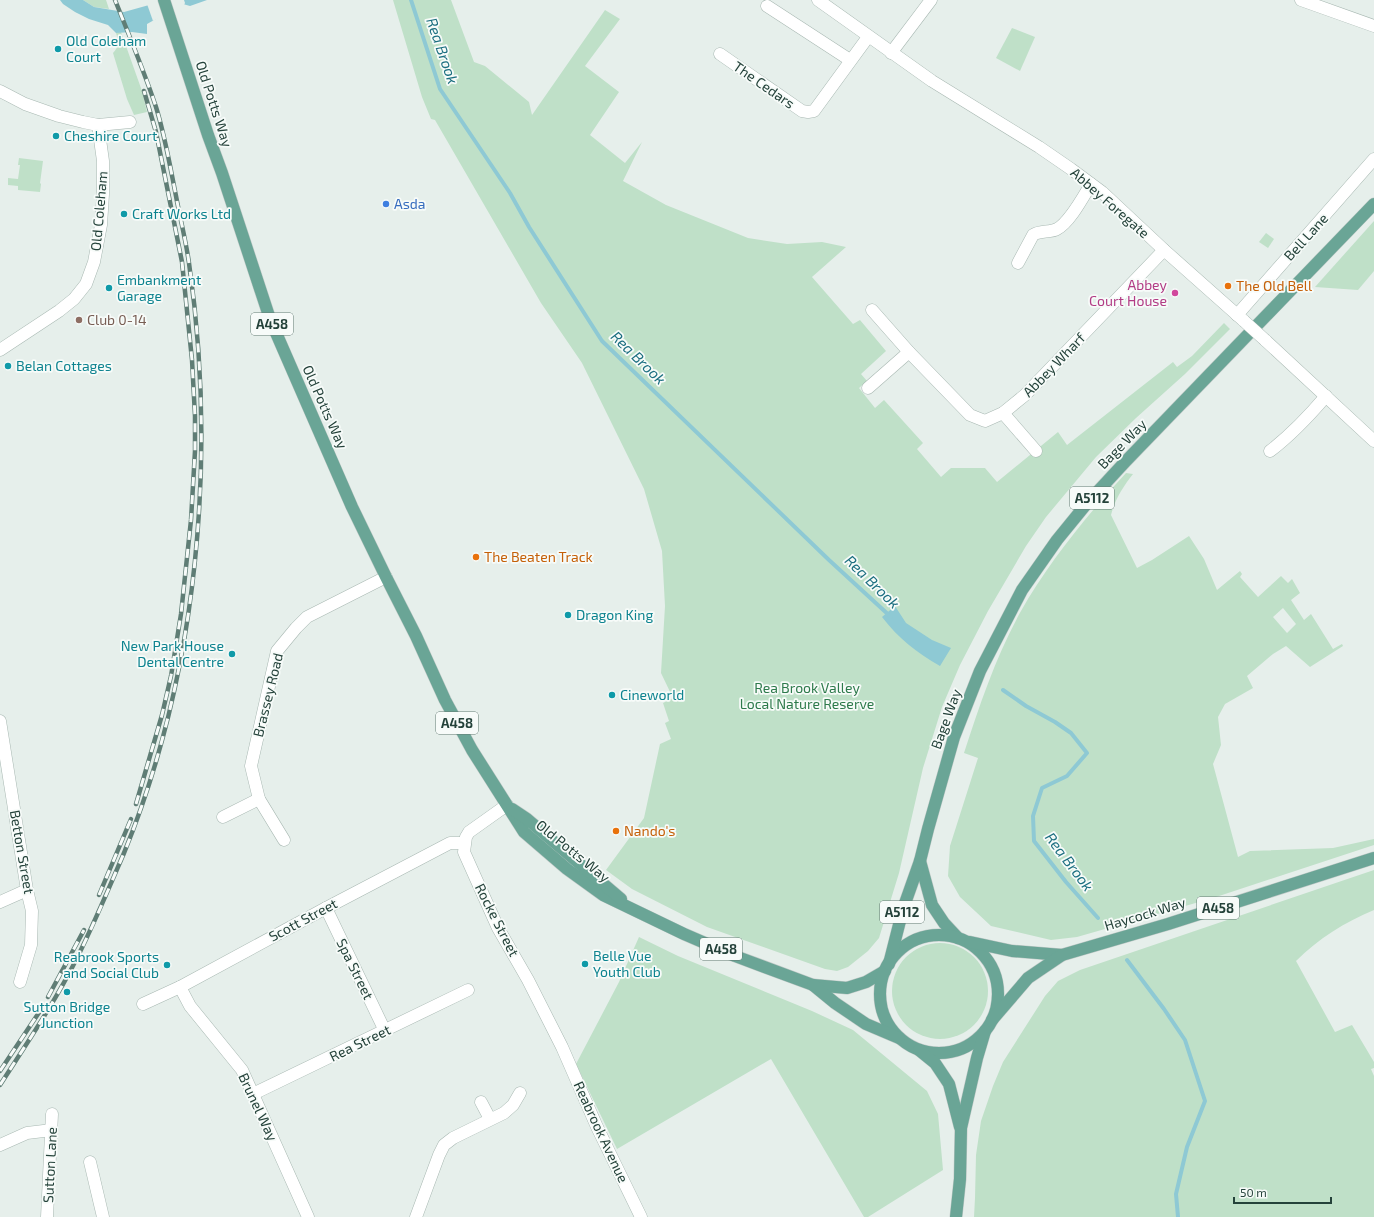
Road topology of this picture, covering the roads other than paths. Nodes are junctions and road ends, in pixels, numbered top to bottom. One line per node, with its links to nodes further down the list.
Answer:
1 (164, 0): 29 (main road, Old Potts Way / A458)
2 (818, 0): 7 (street, Abbey Foregate)
3 (931, 0): 8 (street)
4 (1301, 0): 6 (street)
5 (767, 6): 10 (street)
6 (1374, 26)
7 (868, 36): 8 (street, Abbey Foregate); 10 (street, The Cedars)
8 (891, 53): 15 (street, Abbey Foregate)
9 (720, 54): 10 (street, The Cedars)
10 (850, 60)
11 (0, 91): 13 (street)
12 (130, 122): 13 (street)
13 (98, 124): 21 (street, Old Coleham)
14 (1374, 159): 20 (street, Bell Lane)
15 (1091, 184): 17 (street, Abbey Foregate); 18 (street)
16 (1374, 204): 38 (main road, Bage Way / A5112)
17 (1164, 250): 20 (street, Abbey Foregate); 25 (street, Abbey Wharf)
18 (1018, 264)
19 (872, 310): 22 (street, Abbey Wharf)
20 (1240, 318): 24 (street, Abbey Foregate, bridge)
21 (0, 350)
22 (909, 352): 23 (street); 25 (street, Abbey Wharf)
23 (868, 388)
24 (1326, 396): 26 (street, Abbey Foregate); 28 (street)
25 (1004, 413): 27 (street)
26 (1374, 441)
27 (1036, 450)
28 (1270, 451)
29 (386, 577): 32 (street, Brassey Road); 33 (main road, Old Potts Way / A458)
30 (0, 721): 31 (street, Betton Street)
31 (2, 749): 39 (street, Betton Street)
32 (259, 798): 34 (street); 35 (street, Brassey Road)
33 (507, 805): 36 (street); 46 (main road, Old Potts Way / A458)
34 (223, 817)
35 (284, 840)
36 (464, 843): 41 (street, Scott Street); 54 (street, Rocke Street)
37 (1374, 858): 43 (main road, Haycock Way / A458)
38 (920, 861): 42 (main road, Bage Way / A5112); 44 (main road, Bage Way / A5112)
39 (27, 890): 40 (street); 45 (street, Betton Street)
40 (0, 902)
41 (326, 908): 47 (street, Scott Street); 52 (street, Spa Street)
42 (961, 939): 43 (main road, Haycock Way / A458); 44 (main road, A458); 50 (main road, A458)
43 (1062, 955): 50 (main road, Haycock Way / A458)
44 (887, 967): 46 (main road, Old Potts Way / A458); 53 (main road, A458)
45 (20, 982)
46 (813, 985): 53 (main road, Old Potts Way / A458)
47 (180, 987): 49 (street, Scott Street); 57 (street, Brunel Way)
48 (468, 990): 52 (street, Rea Street)
49 (143, 1004)
50 (992, 1020): 51 (main road, A458)
51 (985, 1030): 55 (main road, A458); 61 (main road)
52 (385, 1031): 57 (street, Rea Street)
53 (904, 1040): 55 (main road, A458)
54 (562, 1047): 69 (street, Reabrook Avenue)
55 (916, 1048): 61 (main road)
56 (520, 1093): 60 (street)
57 (253, 1094): 67 (street, Brunel Way)
58 (481, 1102): 60 (street)
59 (52, 1114): 62 (street, Sutton Lane)
60 (490, 1119): 68 (street)
61 (961, 1128): 70 (main road)
62 (52, 1130): 63 (street); 65 (street, Sutton Lane)
63 (0, 1145)
64 (90, 1162): 66 (street)
65 (47, 1217)
66 (103, 1217)
67 (308, 1217)
68 (416, 1217)
69 (641, 1217)
70 (956, 1217)

